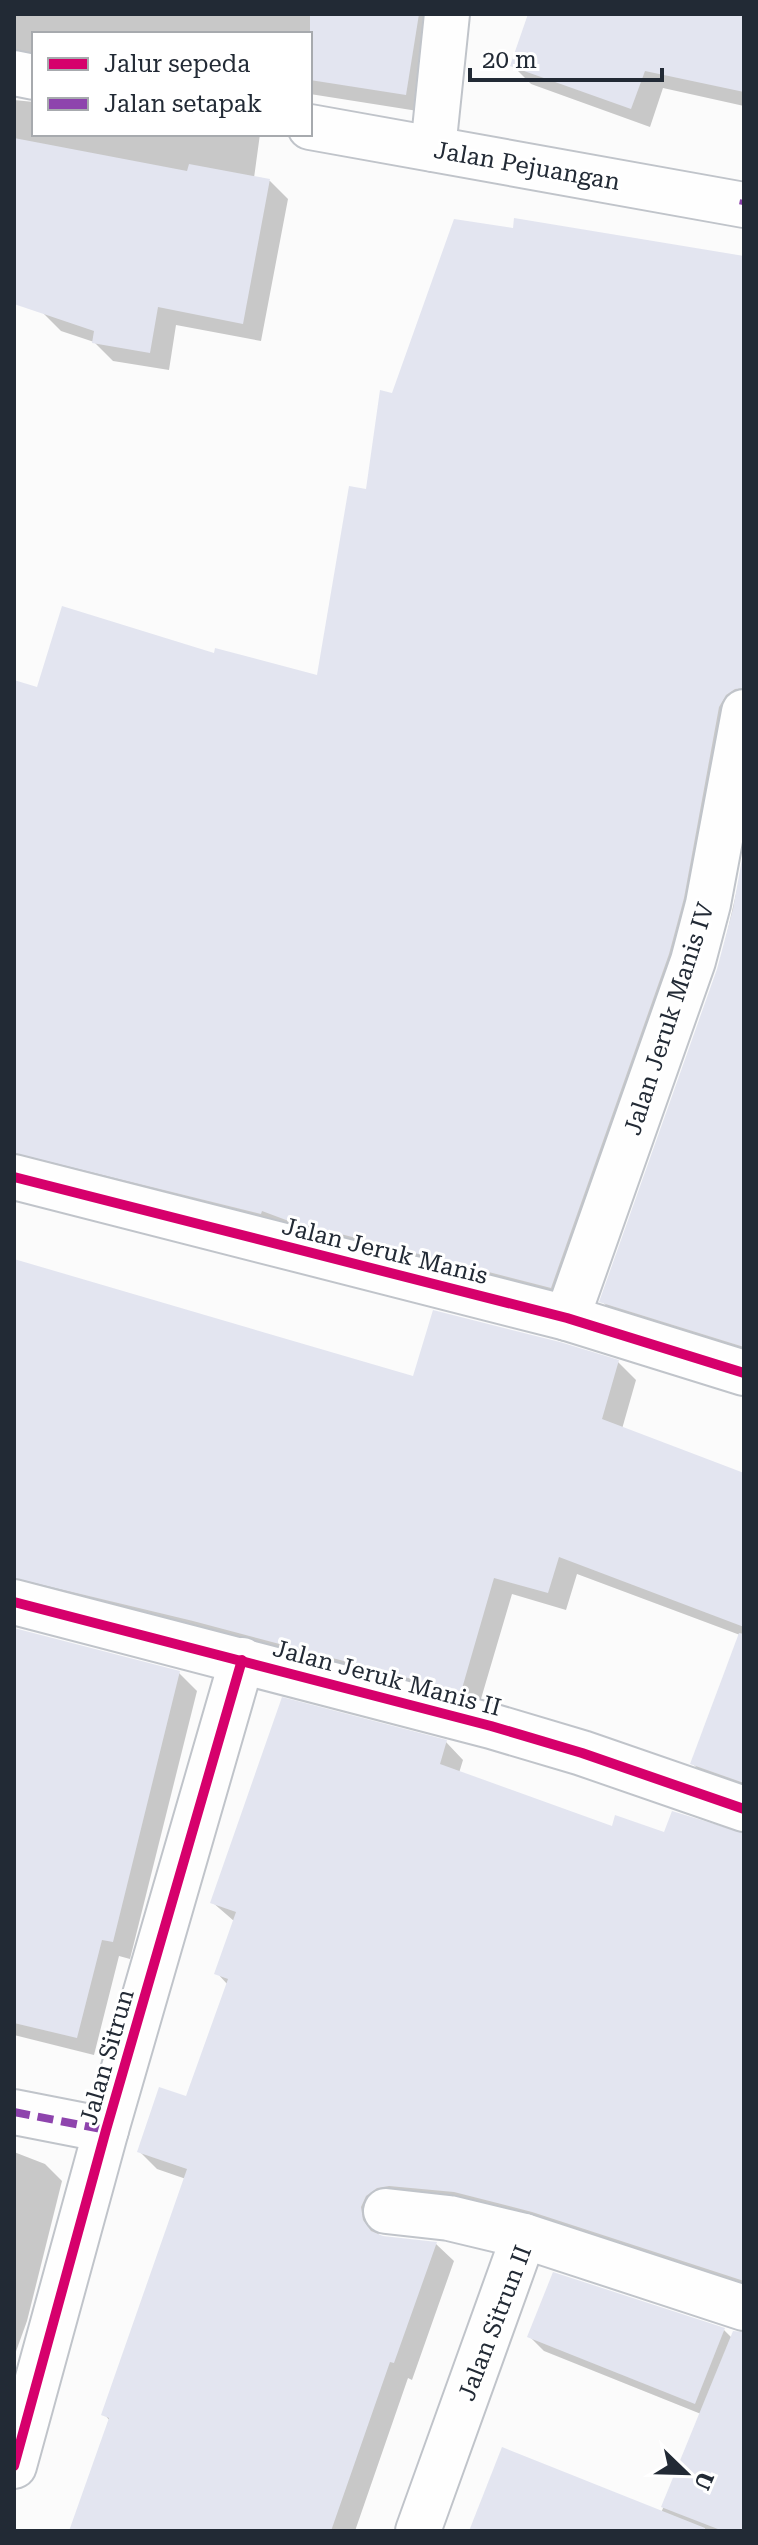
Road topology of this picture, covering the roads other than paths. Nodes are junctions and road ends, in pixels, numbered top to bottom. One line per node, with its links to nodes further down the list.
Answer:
1 (447, 14): 3 (street)
2 (312, 127): 3 (street, Jalan Pejuangan)
3 (433, 149): 4 (street, Jalan Pejuangan)
4 (744, 204)
5 (744, 712): 7 (street, Jalan Jeruk Manis IV)
6 (14, 1177): 7 (street, Jalan Jeruk Manis)
7 (567, 1318): 8 (street, Jalan Jeruk Manis)
8 (744, 1373)
9 (14, 1602): 10 (street, Jalan Jeruk Manis II)
10 (242, 1660): 11 (street, Jalan Jeruk Manis II); 13 (street, Jalan Sitrun)
11 (744, 1809)
12 (14, 2112): 13 (street, Jalan Sitrun)
13 (106, 2130): 17 (street, Jalan Sitrun)
14 (386, 2211): 15 (street)
15 (524, 2236): 16 (street, Jalan Sitrun II); 19 (street, Jalan Sitrun II)
16 (744, 2308)
17 (20, 2423): 18 (street, Jalan Sitrun)
18 (14, 2466)
19 (418, 2531)

